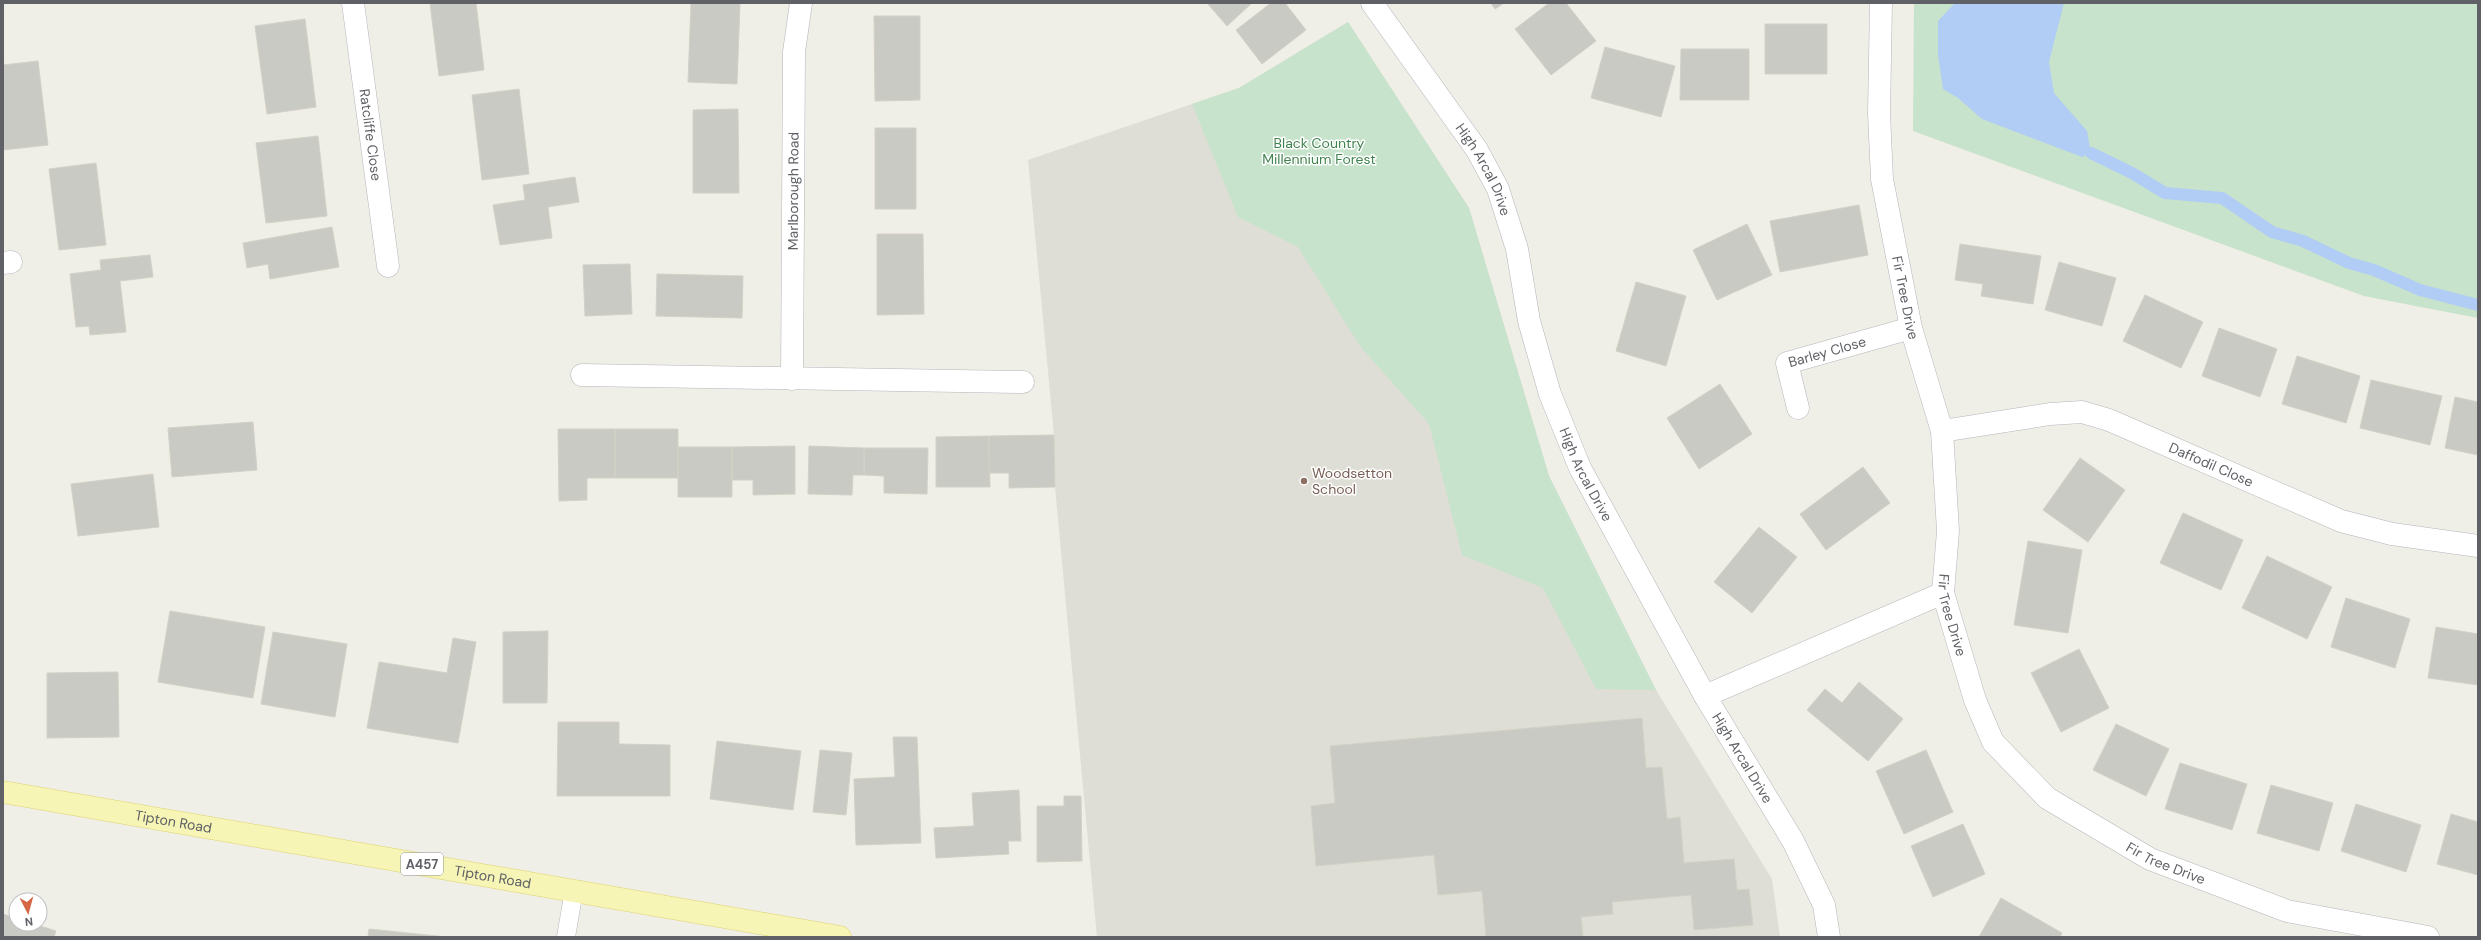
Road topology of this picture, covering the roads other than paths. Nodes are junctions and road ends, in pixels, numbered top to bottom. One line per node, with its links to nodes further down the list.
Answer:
1 (353, 3): 5 (street, Ratcliffe Close)
2 (800, 3): 8 (street, Marlborough Road)
3 (1372, 3): 14 (street, High Arcal Drive)
4 (1881, 3): 6 (street, Fir Tree Drive)
5 (388, 266)
6 (1911, 328): 10 (street, Barley Close); 11 (street, Fir Tree Drive)
7 (582, 375): 8 (street)
8 (792, 380): 9 (street)
9 (1023, 382)
10 (1798, 408)
11 (1942, 431): 12 (street, Daffodil Close); 13 (street, Fir Tree Drive)
12 (2478, 546)
13 (1943, 593): 14 (street); 20 (street, Fir Tree Drive)
14 (1705, 696): 19 (street, High Arcal Drive)
15 (3, 792): 16 (main road, Tipton Road / A457)
16 (574, 890): 17 (lane); 18 (main road, Tipton Road / A457)
17 (566, 937)
18 (840, 937)
19 (1829, 937)
20 (2428, 937)

